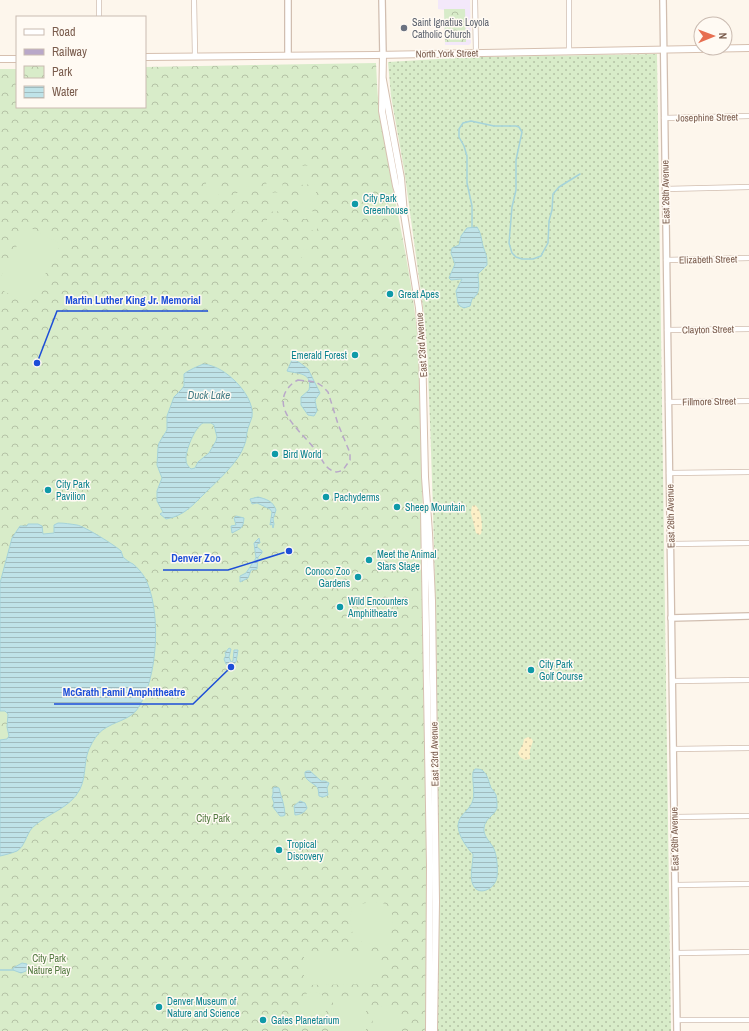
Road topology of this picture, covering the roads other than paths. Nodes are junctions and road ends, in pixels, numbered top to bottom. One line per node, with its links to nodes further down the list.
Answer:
1 (99, 0): 8 (street)
2 (194, 0): 15 (street)
3 (288, 0): 13 (street)
4 (382, 0): 14 (street, East 23rd Avenue)
5 (475, 0): 12 (street)
6 (569, 0): 11 (street)
7 (663, 0): 10 (street, East 26th Avenue)
8 (99, 16)
9 (749, 48): 10 (main road, North York Street)
10 (663, 49): 11 (main road, North York Street); 20 (street, East 26th Avenue)
11 (570, 50): 12 (main road, North York Street)
12 (476, 53): 14 (main road, North York Street)
13 (288, 55): 14 (main road, North York Street); 15 (main road, North York Street)
14 (383, 55): 31 (main road, East 23rd Avenue)
15 (195, 56): 16 (main road, North York Street)
16 (146, 57)
17 (0, 59): 18 (main road)
18 (16, 59)
19 (749, 116): 20 (street, Josephine Street)
20 (664, 118): 22 (street, East 26th Avenue)
21 (749, 187): 22 (street)
22 (665, 189): 24 (street, East 26th Avenue)
23 (749, 258): 24 (street, Elizabeth Street)
24 (666, 260): 26 (street, East 26th Avenue)
25 (749, 329): 26 (street, Clayton Street)
26 (667, 330): 28 (street, East 26th Avenue)
27 (749, 401): 28 (street, Fillmore Street)
28 (668, 402): 30 (street, East 26th Avenue)
29 (749, 472): 30 (street)
30 (669, 473): 33 (street, East 26th Avenue)
31 (425, 477): 44 (main road, East 23rd Avenue); 47 (main road, East 23rd Avenue)
32 (749, 543): 33 (street)
33 (670, 544): 35 (street, East 26th Avenue)
34 (749, 616): 35 (street)
35 (671, 618): 37 (street, East 26th Avenue)
36 (749, 680): 37 (street)
37 (672, 681): 39 (street, East 26th Avenue)
38 (749, 748): 39 (street)
39 (673, 749): 41 (street, East 26th Avenue)
40 (749, 816): 41 (street)
41 (674, 817): 43 (street, East 26th Avenue)
42 (749, 884): 43 (street)
43 (675, 885): 46 (street, East 26th Avenue)
44 (430, 949): 47 (main road); 50 (main road, East 23rd Avenue)
45 (749, 952): 46 (street)
46 (676, 953): 48 (street, East 26th Avenue)
47 (434, 984): 51 (main road, East 23rd Avenue)
48 (677, 1020): 49 (street); 52 (street, East 26th Avenue)
49 (749, 1020)
50 (429, 1031)
51 (434, 1031)
52 (677, 1031)

